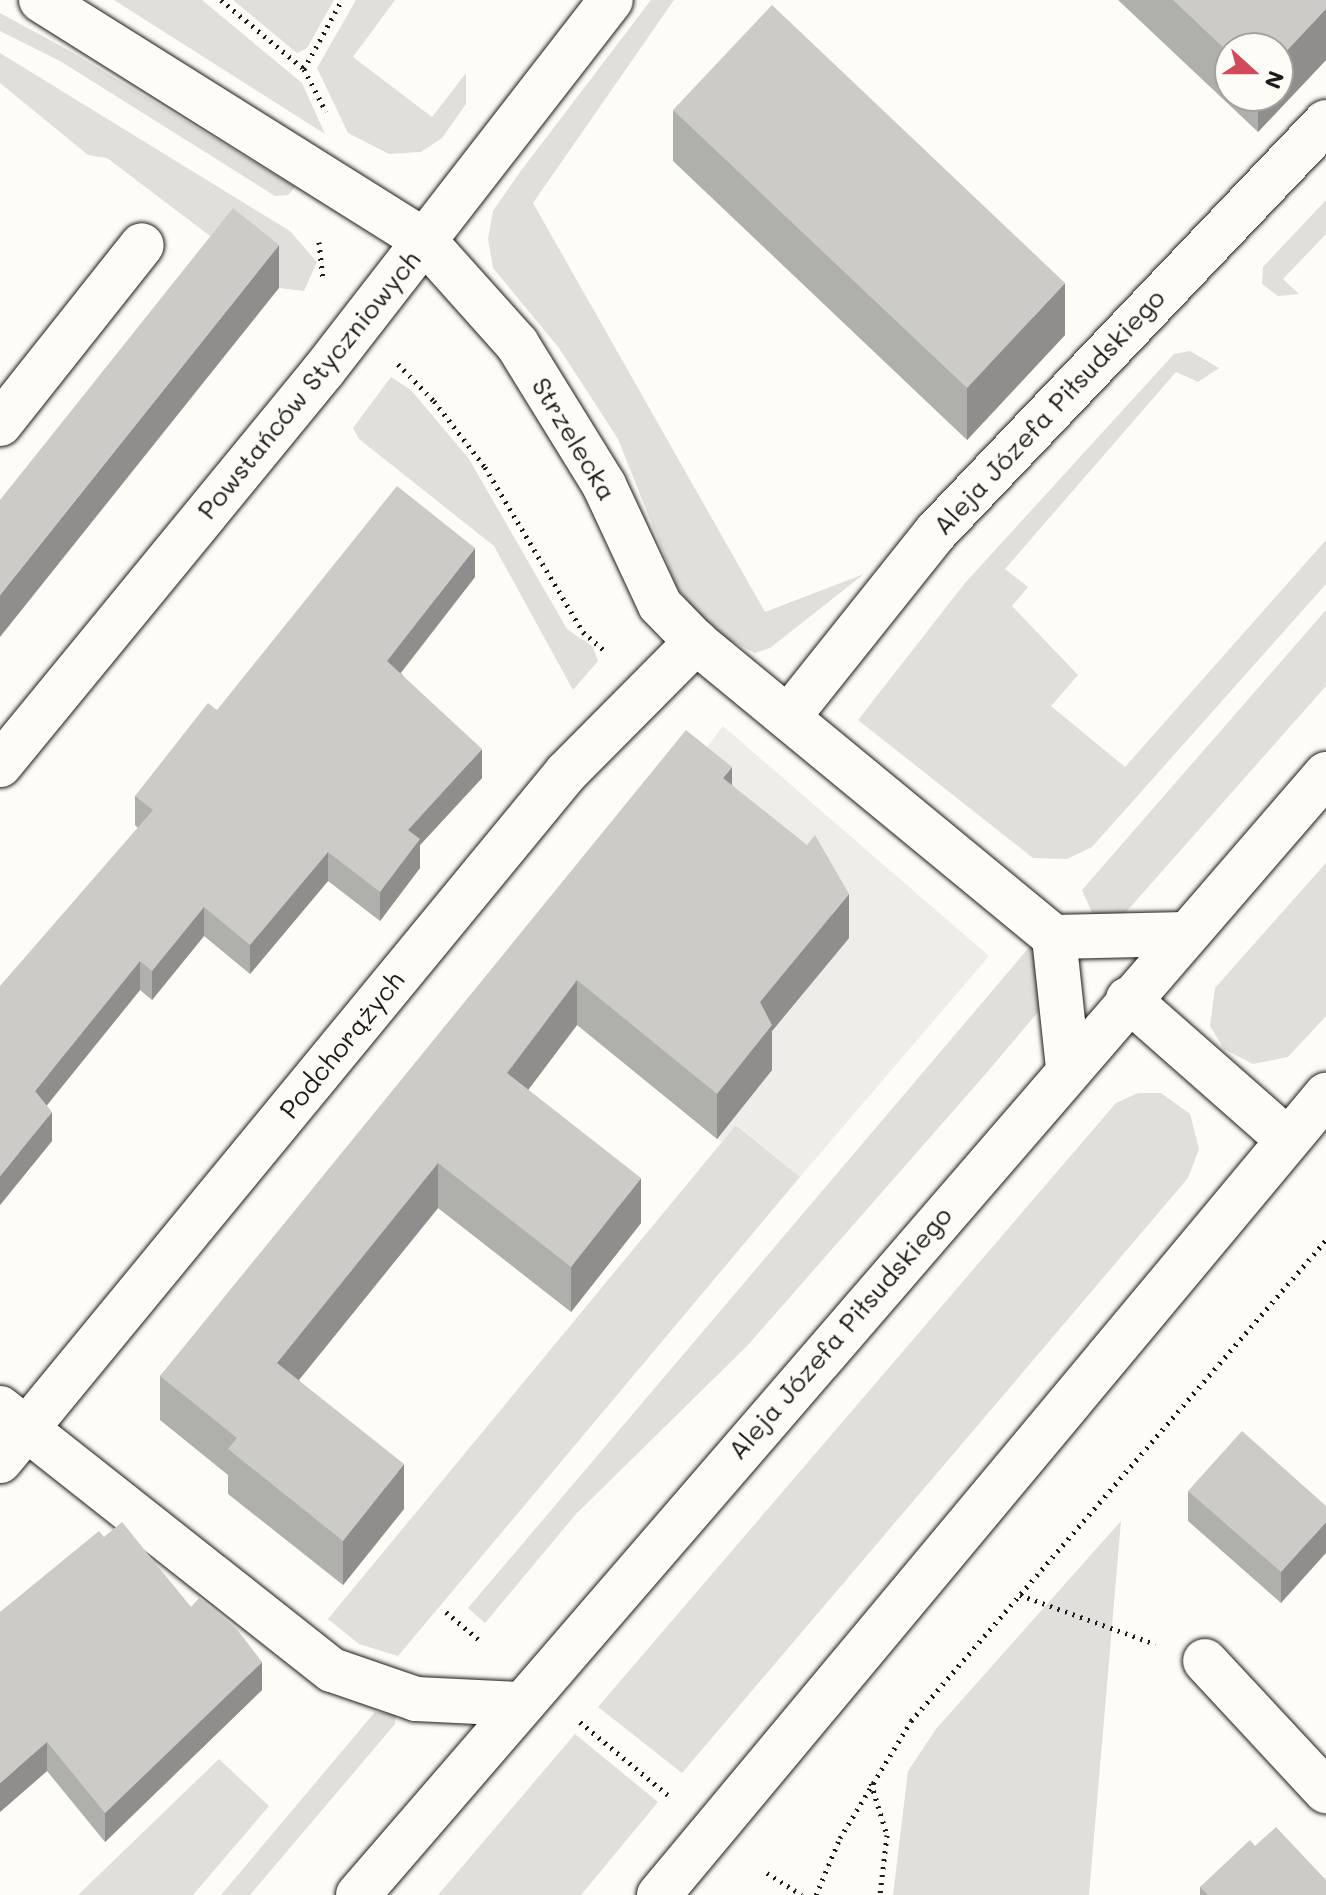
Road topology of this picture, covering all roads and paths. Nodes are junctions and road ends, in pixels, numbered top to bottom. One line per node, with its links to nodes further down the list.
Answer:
1 (41, 0): 9 (street, Strzelecka)
2 (221, 0): 5 (path)
3 (342, 0): 5 (path)
4 (611, 0): 9 (street, Powstańców Styczniowych)
5 (304, 69): 6 (path)
6 (329, 117)
7 (1326, 122): 14 (street, Aleja Józefa Piłsudskiego)
8 (312, 235): 11 (path)
9 (424, 240): 11 (street, Powstańców Styczniowych); 13 (street, Strzelecka)
10 (142, 245): 12 (street)
11 (359, 325): 15 (street, Powstańców Styczniowych)
12 (0, 424)
13 (696, 642): 14 (street, Strzelecka); 24 (street, Podchorążych)
14 (789, 716): 18 (street, Strzelecka)
15 (0, 765)
16 (1326, 774): 17 (street, Aleja Józefa Piłsudskiego)
17 (1185, 934): 18 (street); 19 (street, Aleja Józefa Piłsudskiego)
18 (1054, 937): 20 (street)
19 (1128, 999): 20 (street, Aleja Józefa Piłsudskiego); 22 (street)
20 (1068, 1068): 29 (street, Aleja Józefa Piłsudskiego)
21 (1326, 1095): 22 (street)
22 (1288, 1140): 35 (street)
23 (1326, 1240): 25 (path)
24 (8, 1433): 29 (street)
25 (1020, 1595): 28 (path); 31 (path)
26 (446, 1612): 27 (path)
27 (478, 1639)
28 (1205, 1661): 32 (street)
29 (519, 1704): 36 (street, Aleja Józefa Piłsudskiego)
30 (576, 1718): 33 (path)
31 (871, 1783): 38 (path); 39 (path)
32 (1326, 1791)
33 (672, 1798)
34 (767, 1873): 37 (path)
35 (669, 1886)
36 (358, 1895)
37 (802, 1895)
38 (816, 1895)
39 (880, 1895)

